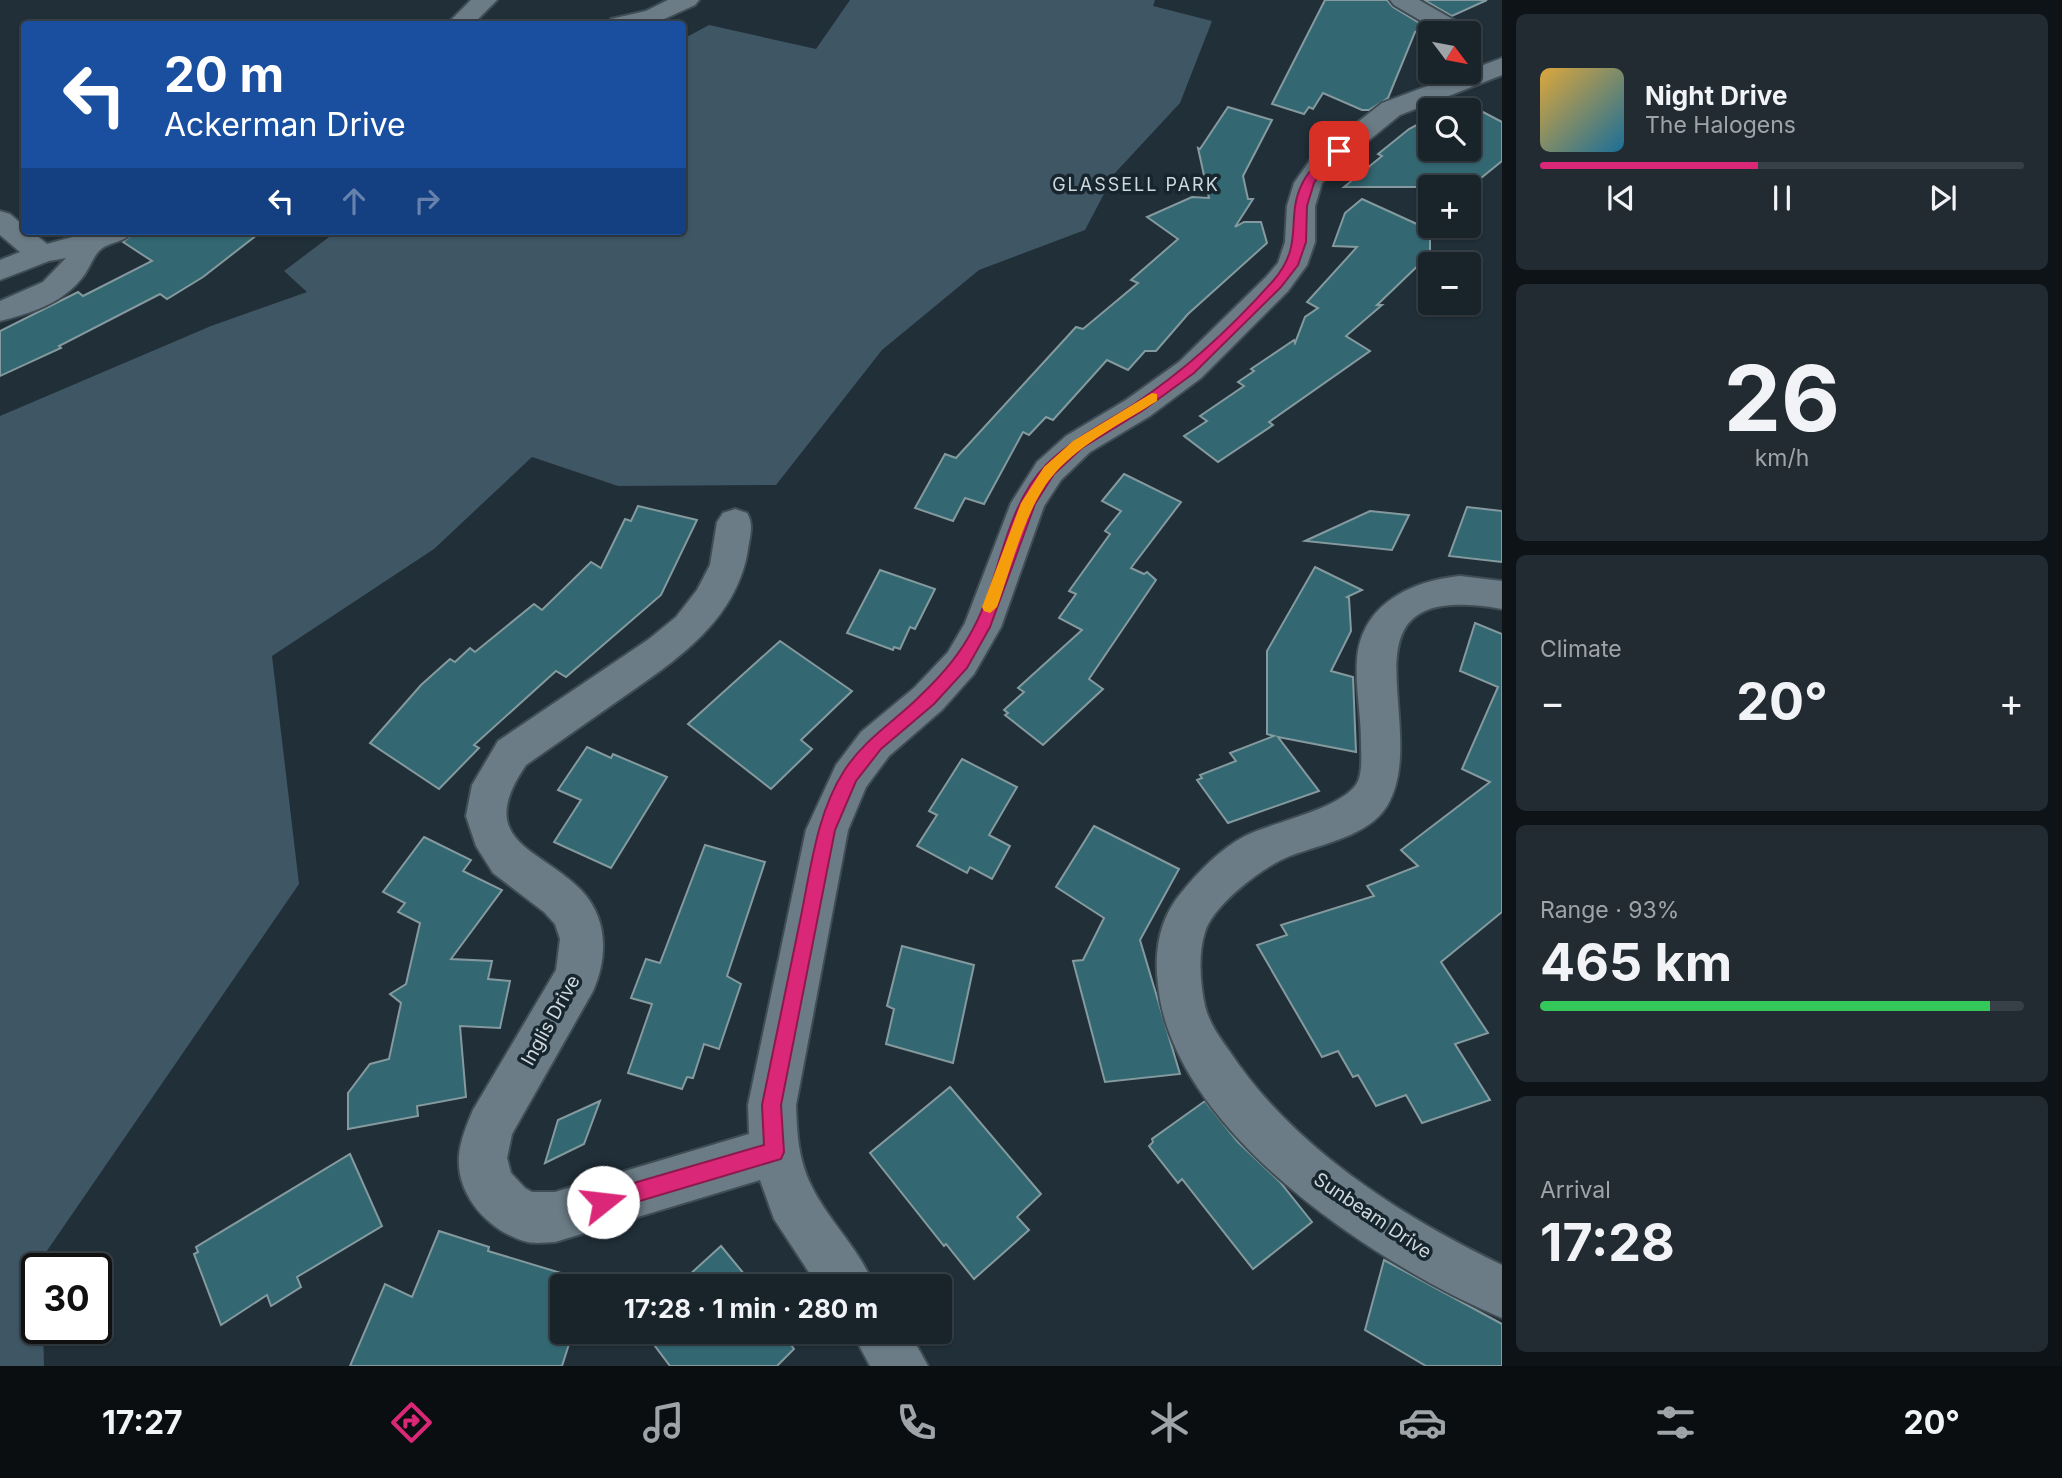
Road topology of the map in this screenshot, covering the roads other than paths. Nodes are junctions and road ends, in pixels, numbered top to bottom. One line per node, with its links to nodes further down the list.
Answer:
1 (485, 0): 4 (street)
2 (687, 0): 5 (street)
3 (1402, 0): 6 (street)
4 (462, 21)
5 (634, 21)
6 (1483, 48): 15 (street)
7 (0, 220): 10 (street)
8 (109, 235): 9 (street)
9 (89, 244): 10 (street); 12 (street)
10 (41, 254): 11 (street)
11 (0, 271)
12 (0, 311)
13 (735, 522): 15 (street, Inglis Drive)
14 (1502, 595): 17 (street, Sunbeam Drive)
15 (774, 1152): 16 (street)
16 (840, 1274)
17 (1502, 1292)
18 (886, 1344): 19 (street)
19 (901, 1366)

